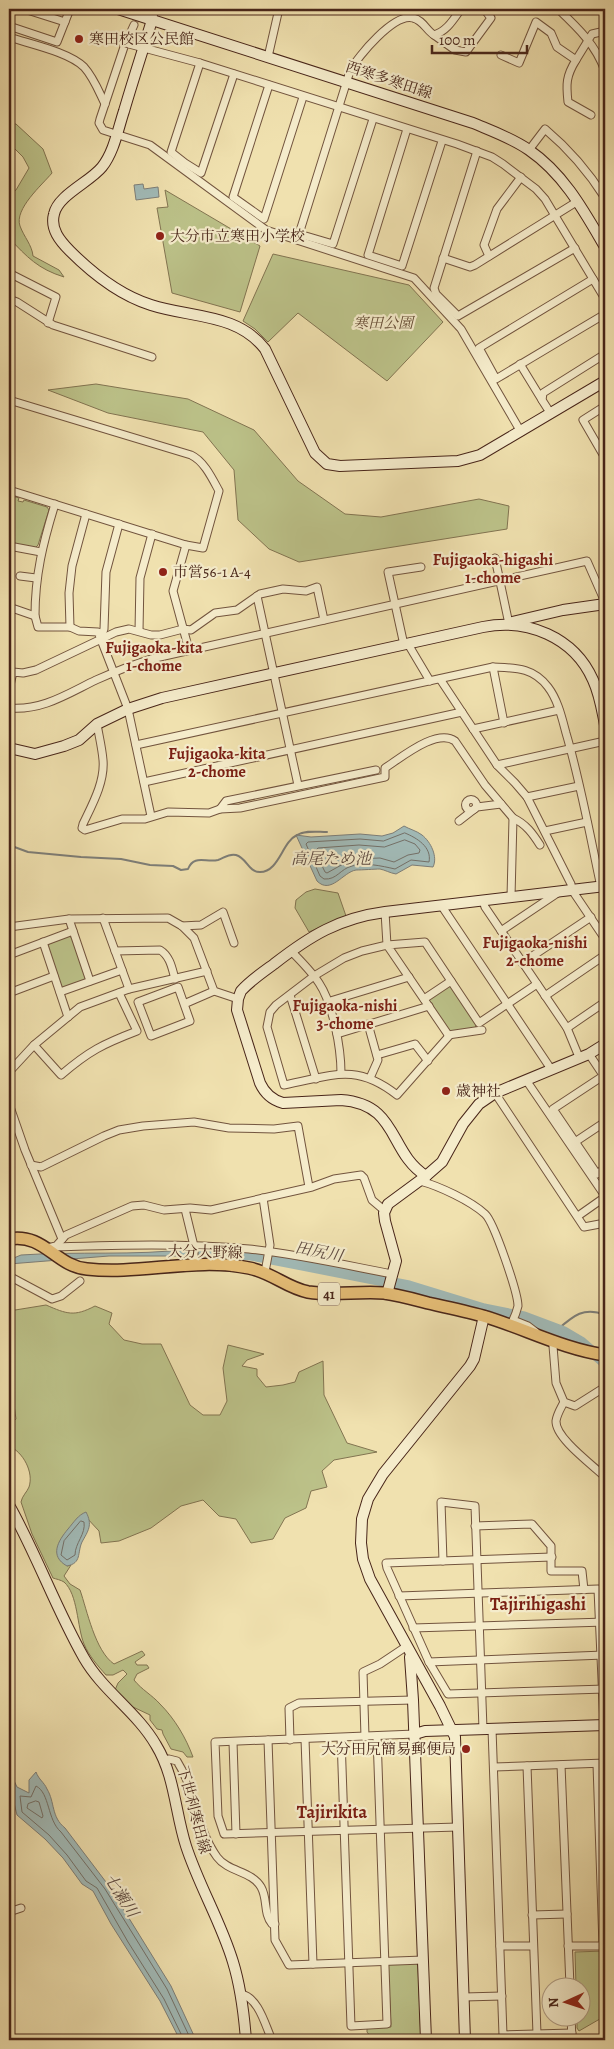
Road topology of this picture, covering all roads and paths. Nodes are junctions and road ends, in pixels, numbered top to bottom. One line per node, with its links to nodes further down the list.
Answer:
1 (24, 9): 10 (street)
2 (70, 9): 10 (street)
3 (118, 9): 9 (street, 西寒多寒田線)
4 (155, 9): 9 (street)
5 (277, 9): 20 (street)
6 (461, 9): 14 (street)
7 (484, 9): 14 (street)
8 (558, 9): 16 (street)
9 (152, 20): 18 (street); 20 (street, 西寒多寒田線)
10 (65, 22): 12 (street)
11 (134, 25): 28 (street)
12 (9, 26)
13 (605, 30): 16 (street)
14 (434, 35): 25 (street)
15 (9, 36): 28 (street)
16 (588, 39): 21 (street); 23 (street)
17 (120, 41): 18 (street, bridge)
18 (143, 48): 22 (street); 33 (street)
19 (501, 55): 21 (street)
20 (268, 57): 25 (street, 西寒多寒田線)
21 (576, 60): 30 (street)
22 (200, 63): 24 (street); 24 (street)
23 (605, 71)
24 (234, 74): 26 (street)
25 (346, 82): 29 (street); 35 (street, 西寒多寒田線)
26 (269, 85): 27 (street); 27 (street)
27 (303, 97): 29 (street)
28 (105, 104): 33 (street)
29 (338, 107): 31 (street); 31 (street)
30 (591, 114)
31 (373, 119): 32 (street)
32 (407, 129): 34 (street); 34 (street)
33 (117, 134): 59 (street); 59 (street)
34 (442, 140): 36 (street)
35 (529, 150): 38 (street); 39 (street, 西寒多寒田線)
36 (477, 151): 37 (street); 44 (street)
37 (522, 177): 40 (street); 43 (street)
38 (605, 198)
39 (578, 201): 40 (street); 41 (street, 西寒多寒田線)
40 (555, 216): 42 (street); 43 (street)
41 (605, 247)
42 (574, 248): 44 (street); 46 (street)
43 (489, 256): 44 (street)
44 (443, 258)
45 (9, 274): 50 (street)
46 (593, 279): 48 (street); 53 (street)
47 (9, 299): 50 (street)
48 (605, 300)
49 (605, 314): 53 (street)
50 (48, 323): 52 (street)
51 (605, 354): 56 (street)
52 (152, 357)
53 (520, 364): 56 (street)
54 (605, 381): 58 (street)
55 (9, 400): 67 (street)
56 (542, 400): 58 (street)
57 (605, 406): 60 (street)
58 (551, 414): 59 (street)
59 (521, 432)
60 (603, 448): 61 (street)
61 (605, 458)
62 (9, 490): 63 (street)
63 (55, 504): 64 (street); 69 (street)
64 (86, 514): 65 (street); 82 (street)
65 (120, 524): 66 (street); 86 (street)
66 (152, 534): 67 (street); 84 (street)
67 (186, 545): 83 (street)
68 (9, 546): 69 (street)
69 (41, 552): 73 (street)
70 (495, 558): 74 (street)
71 (422, 567): 77 (street)
72 (20, 576): 73 (street)
73 (36, 578): 79 (street)
74 (500, 581): 76 (street); 77 (street); 81 (street)
75 (257, 596): 80 (street); 83 (street); 85 (street)
76 (605, 603): 81 (street)
77 (395, 604): 80 (street); 87 (street)
78 (9, 607): 79 (street)
79 (35, 616): 82 (street)
80 (324, 620): 85 (street)
81 (510, 624): 87 (street); 102 (street)
82 (70, 627): 86 (street)
83 (183, 629): 84 (street); 88 (street)
84 (139, 631): 86 (street)
85 (265, 634): 88 (street); 91 (street)
86 (100, 640): 90 (street); 94 (street)
87 (406, 644): 91 (street); 93 (street)
88 (189, 650): 90 (street)
89 (493, 668): 92 (street); 97 (street); 100 (street)
90 (114, 672): 95 (street); 96 (street)
91 (274, 673): 96 (street); 99 (street)
92 (440, 679): 93 (street); 98 (street)
93 (430, 681): 99 (street)
94 (9, 690)
95 (9, 708)
96 (128, 709): 101 (street); 105 (street)
97 (560, 710): 100 (street); 107 (street)
98 (462, 712): 103 (street); 108 (street)
99 (282, 713): 105 (street); 108 (street)
100 (504, 723): 103 (street)
101 (97, 724): 106 (street); 117 (street)
102 (605, 725)
103 (473, 730): 109 (street)
104 (605, 742): 107 (street)
105 (136, 745): 111 (street)
106 (9, 748)
107 (571, 749): 109 (street); 113 (street)
108 (290, 750): 111 (street); 112 (street)
109 (497, 765): 114 (street)
110 (376, 770): 112 (street)
111 (144, 782): 117 (street)
112 (298, 785): 116 (street)
113 (579, 786): 114 (street); 120 (street)
114 (527, 797): 121 (street)
115 (501, 804): 116 (street); 118 (street); 119 (street)
116 (220, 809): 117 (street)
117 (151, 816)
118 (514, 818): 122 (street); 126 (street)
119 (458, 821)
120 (587, 822): 121 (street); 123 (street)
121 (545, 831): 124 (street)
122 (540, 845)
123 (603, 887): 124 (street)
124 (572, 890): 125 (street); 130 (street)
125 (560, 892): 126 (street); 136 (street)
126 (511, 897): 127 (street)
127 (483, 901): 128 (street); 136 (street)
128 (441, 906): 129 (street); 167 (street)
129 (385, 912): 140 (street); 141 (street)
130 (591, 917): 137 (street); 145 (street)
131 (103, 918): 132 (street); 133 (street); 142 (street)
132 (69, 919): 134 (street); 135 (street)
133 (182, 926): 139 (street); 147 (street)
134 (9, 927)
135 (73, 931): 138 (street); 152 (street)
136 (501, 931): 145 (street)
137 (605, 939)
138 (43, 942): 143 (street); 148 (street)
139 (234, 943)
140 (387, 945): 149 (street); 150 (street); 153 (street)
141 (291, 950): 149 (street); 162 (street)
142 (115, 951): 146 (street); 151 (street)
143 (9, 955)
144 (605, 956): 161 (street)
145 (522, 963): 154 (street)
146 (122, 970): 152 (street); 155 (street)
147 (207, 971): 151 (street); 156 (street)
148 (54, 976): 157 (street); 158 (street)
149 (314, 976): 160 (street); 164 (street)
150 (409, 977): 163 (street); 164 (street)
151 (175, 978): 155 (street)
152 (90, 981): 157 (street)
153 (451, 981): 163 (street); 167 (street)
154 (537, 984): 161 (street); 167 (street)
155 (129, 989): 159 (street)
156 (214, 991): 162 (street); 166 (street)
157 (60, 992): 169 (street)
158 (9, 993)
159 (120, 993): 169 (street); 176 (street)
160 (290, 995): 185 (street); 185 (street)
161 (545, 996): 171 (street)
162 (238, 998): 193 (street)
163 (424, 999): 168 (street)
164 (327, 1002): 173 (street)
165 (605, 1002): 171 (street)
166 (184, 1004): 166 (street)
167 (507, 1004): 180 (street)
168 (428, 1006): 170 (street); 174 (street)
169 (68, 1016): 176 (street)
170 (368, 1024): 173 (street); 177 (street)
171 (567, 1028): 178 (street)
172 (482, 1030): 174 (street)
173 (337, 1034): 182 (street)
174 (448, 1035): 179 (street)
175 (605, 1044): 178 (street)
176 (34, 1045): 181 (street)
177 (377, 1055): 179 (street); 184 (street)
178 (584, 1056): 180 (street); 183 (street)
179 (428, 1061): 184 (street)
180 (551, 1069): 186 (street)
181 (9, 1072)
182 (340, 1073): 184 (street); 185 (street)
183 (604, 1077): 190 (street)
184 (370, 1078)
185 (316, 1079)
186 (526, 1080): 187 (street); 195 (street)
187 (495, 1093): 193 (street); 199 (street)
188 (9, 1104): 191 (street)
189 (605, 1122): 190 (street)
190 (575, 1142): 192 (street)
191 (31, 1166): 194 (street); 202 (street)
192 (605, 1168)
193 (423, 1179): 198 (street); 212 (street)
194 (309, 1188): 196 (street); 198 (street)
195 (605, 1196): 199 (street)
196 (263, 1198): 197 (street); 205 (street)
197 (185, 1208): 202 (street); 203 (street)
198 (384, 1211): 210 (street)
199 (578, 1216): 200 (street)
200 (605, 1223)
201 (9, 1238): 204 (main road, 大分大野線 / 41)
202 (62, 1239): 204 (street)
203 (194, 1246): 204 (street); 205 (street); 206 (street)
204 (51, 1248): 206 (main road, 大分大野線 / 41)
205 (269, 1251): 207 (street); 210 (street)
206 (194, 1261): 207 (main road, 大分大野線 / 41)
207 (266, 1268): 210 (main road, 大分大野線 / 41)
208 (9, 1276): 209 (street)
209 (80, 1281)
210 (390, 1283): 211 (main road, 大分大野線 / 41)
211 (484, 1316): 212 (main road, 大分大野線 / 41); 229 (street)
212 (536, 1334): 213 (main road, 大分大野線 / 41)
213 (554, 1342): 214 (main road, 大分大野線 / 41); 216 (street)
214 (605, 1355)
215 (605, 1387): 216 (street)
216 (564, 1402): 217 (street)
217 (605, 1477)
218 (9, 1505): 248 (street, 下世利寒田線)
219 (475, 1526): 220 (street); 221 (street); 222 (street)
220 (552, 1557): 221 (street); 223 (street)
221 (476, 1560): 222 (street); 224 (street)
222 (443, 1561): 225 (street)
223 (584, 1590): 224 (street); 226 (street)
224 (478, 1594): 225 (street); 227 (street)
225 (399, 1596): 228 (street)
226 (602, 1622): 227 (street); 230 (street)
227 (479, 1626): 228 (street); 231 (street)
228 (413, 1628): 232 (street)
229 (407, 1646): 235 (street); 236 (street); 239 (street)
230 (603, 1655): 231 (street); 233 (street)
231 (480, 1660): 232 (street); 234 (street)
232 (429, 1662): 234 (street)
233 (604, 1689): 234 (street); 237 (street)
234 (481, 1693): 238 (street)
235 (414, 1700): 236 (street); 240 (street)
236 (364, 1701): 242 (street); 246 (street)
237 (604, 1725): 238 (street)
238 (487, 1729): 239 (street); 252 (street)
239 (453, 1730): 240 (street); 253 (street)
240 (415, 1734): 241 (street); 254 (street)
241 (377, 1736): 242 (street); 255 (street)
242 (365, 1737): 243 (street)
243 (340, 1738): 244 (street); 256 (street)
244 (305, 1739): 246 (street); 258 (street)
245 (268, 1740): 246 (street); 247 (street); 257 (street)
246 (290, 1740)
247 (233, 1742): 259 (street); 259 (street)
248 (164, 1760): 265 (street); 275 (street, 下世利寒田線)
249 (601, 1763): 250 (street); 262 (street)
250 (561, 1765): 251 (street); 263 (street)
251 (527, 1766): 252 (street); 264 (street)
252 (494, 1767): 266 (street)
253 (458, 1827): 254 (street); 277 (street)
254 (418, 1828): 255 (street); 270 (street)
255 (380, 1829): 256 (street); 271 (street)
256 (344, 1830): 258 (street); 272 (street)
257 (272, 1832): 258 (street); 259 (street); 265 (street)
258 (308, 1832): 273 (street)
259 (236, 1834)
260 (21, 1908): 261 (street)
261 (9, 1912)
262 (604, 1913): 269 (street)
263 (567, 1914): 264 (street); 268 (street)
264 (532, 1915): 267 (street)
265 (275, 1924): 273 (street)
266 (500, 1946): 267 (street); 276 (street)
267 (533, 1946): 278 (street)
268 (568, 1946): 269 (street); 274 (street)
269 (604, 1946)
270 (423, 1960): 271 (street); 282 (street)
271 (385, 1962): 272 (street); 272 (street)
272 (349, 1963): 273 (street)
273 (313, 1964)
274 (570, 1976)
275 (241, 1994): 280 (street, 下世利寒田線); 281 (street)
276 (502, 1996): 277 (street); 278 (street)
277 (464, 1997): 283 (street)
278 (537, 2034): 279 (street)
279 (572, 2037)
280 (246, 2040)
281 (272, 2040)
282 (426, 2040)
283 (465, 2040)

